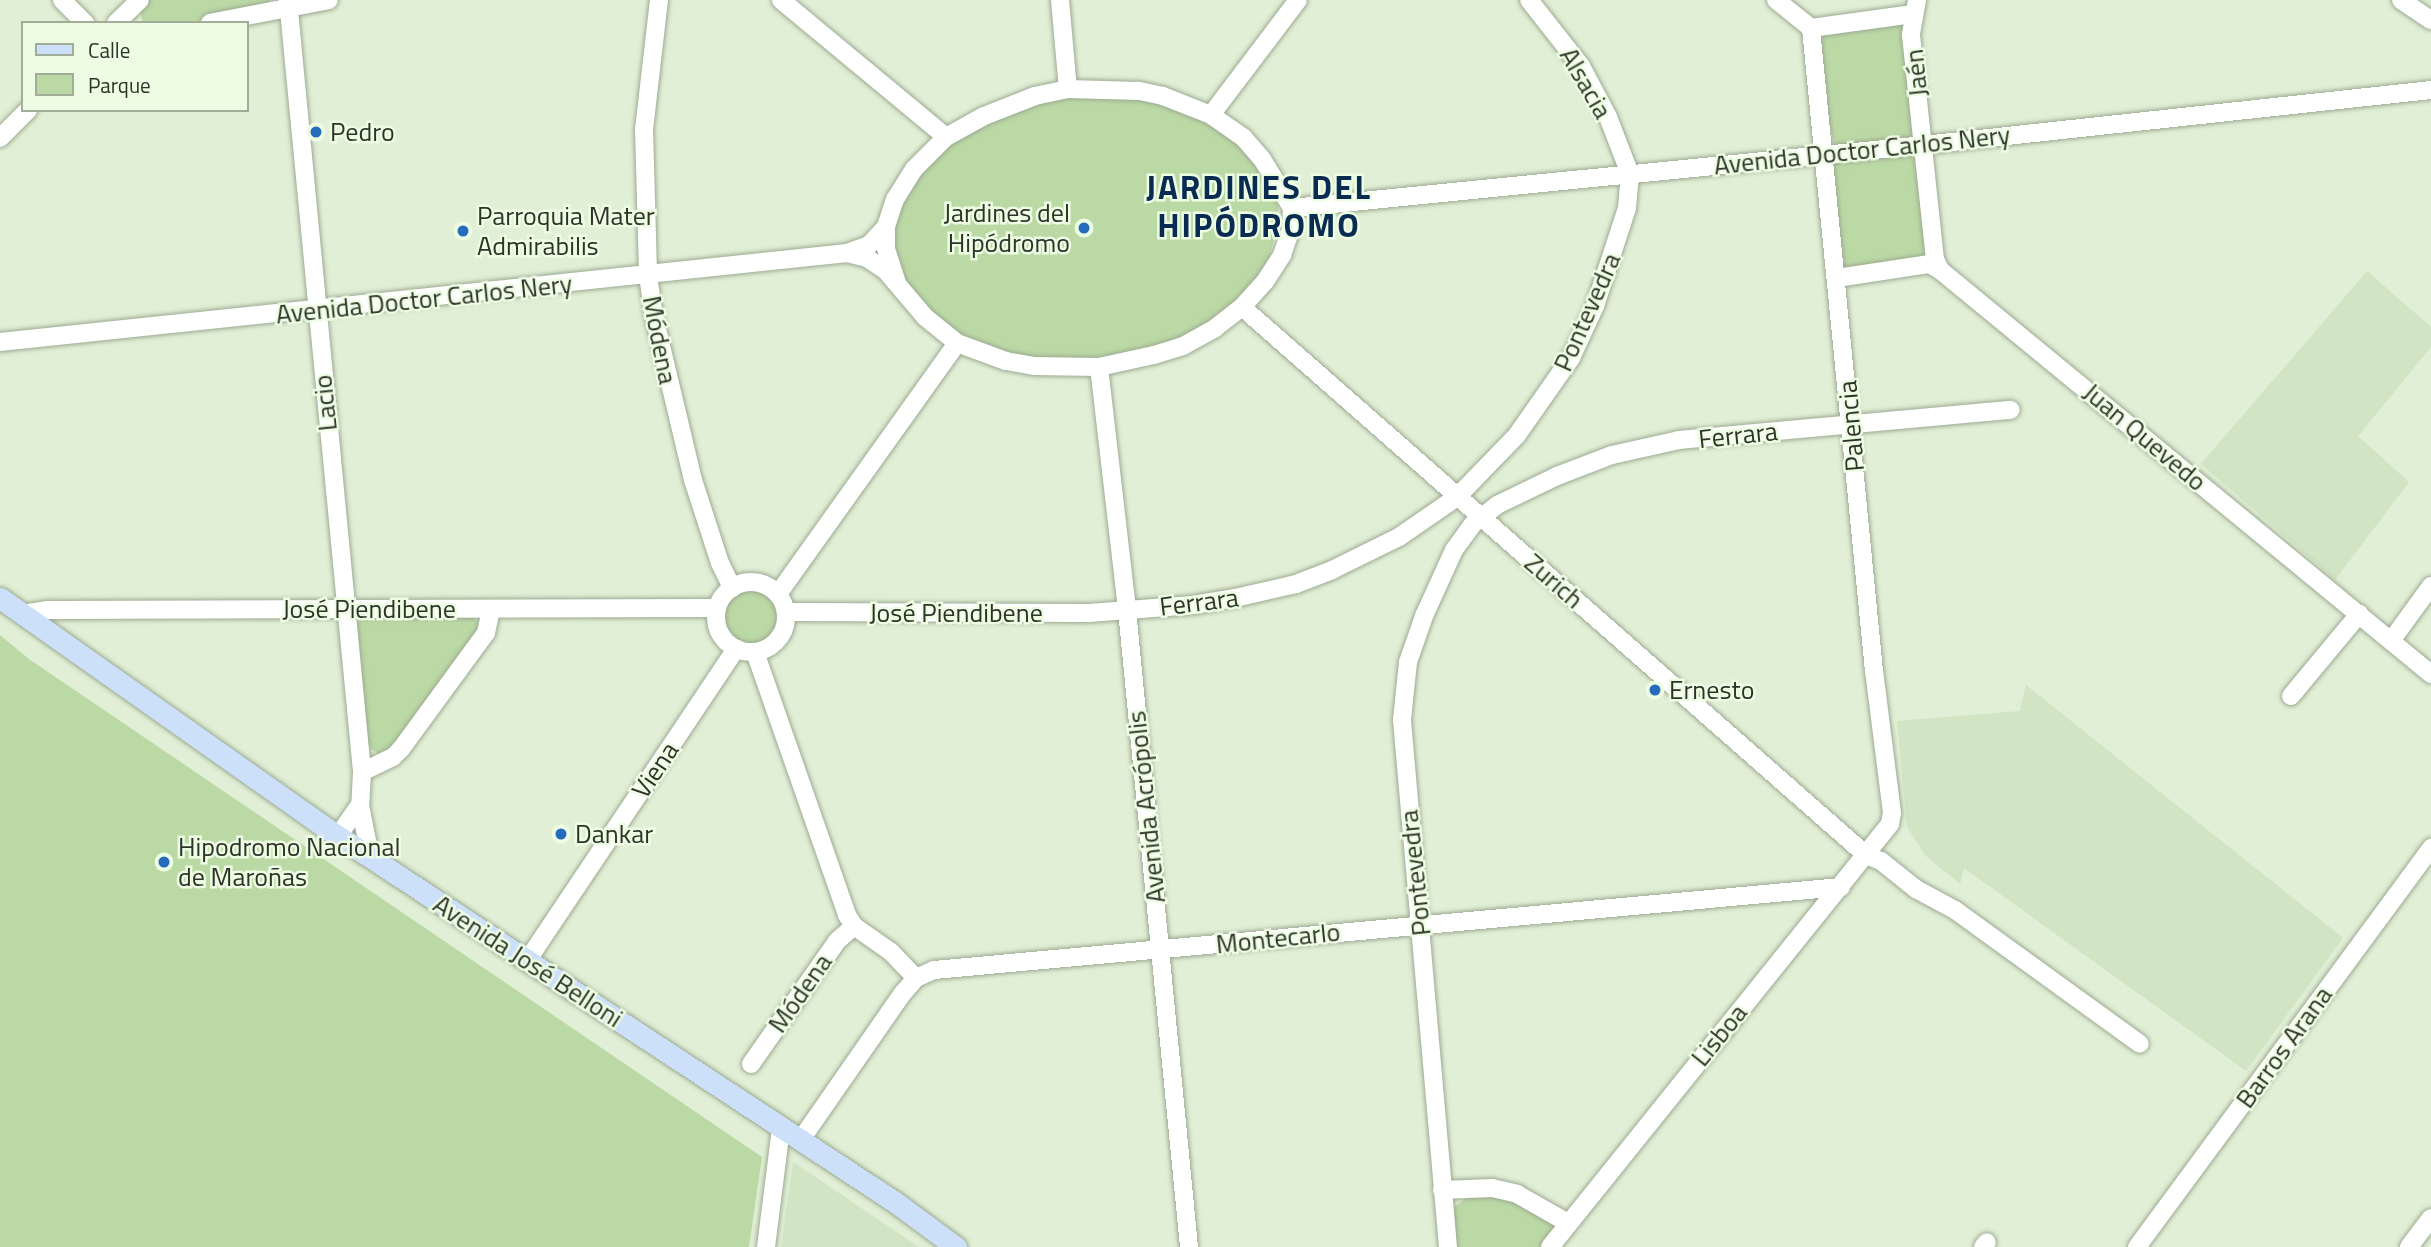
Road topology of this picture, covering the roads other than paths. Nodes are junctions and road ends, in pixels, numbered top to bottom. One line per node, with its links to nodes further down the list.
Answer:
1 (62, 0): 14 (street)
2 (140, 0): 15 (street)
3 (329, 0): 11 (street)
4 (659, 0): 31 (street, Módena)
5 (781, 0): 22 (street)
6 (1060, 0): 18 (street)
7 (1298, 0): 21 (street)
8 (1529, 0): 26 (street, Alsacia)
9 (1776, 0): 17 (street)
10 (2401, 0): 13 (street)
11 (288, 4): 16 (street); 35 (street, Lacio)
12 (1915, 7): 17 (street); 24 (street, Jaén)
13 (2431, 20)
14 (83, 21)
15 (118, 21)
16 (218, 21)
17 (1811, 28): 25 (street, Palencia)
18 (1068, 89): 21 (street, Avenida Doctor Carlos Nery); 22 (street, Avenida Doctor Carlos Nery)
19 (2431, 90): 24 (street, Avenida Doctor Carlos Nery)
20 (26, 112): 23 (street)
21 (1211, 114): 27 (street, Avenida Doctor Carlos Nery)
22 (946, 136): 28 (street, Avenida Doctor Carlos Nery)
23 (0, 138)
24 (1924, 145): 25 (street, Avenida Doctor Carlos Nery); 30 (street, Jaén)
25 (1824, 155): 26 (street, Avenida Doctor Carlos Nery); 32 (street, Palencia)
26 (1630, 174): 27 (street, Avenida Doctor Carlos Nery); 41 (street, Pontevedra)
27 (1292, 208): 34 (street, Avenida Doctor Carlos Nery)
28 (886, 227): 29 (street, Avenida Doctor Carlos Nery); 33 (street, Avenida Doctor Carlos Nery)
29 (847, 253): 31 (street, Avenida Doctor Carlos Nery); 33 (street, Avenida Doctor Carlos Nery)
30 (1940, 270): 32 (street); 53 (street, Juan Quevedo)
31 (648, 275): 35 (street, Avenida Doctor Carlos Nery); 44 (street, Módena)
32 (1837, 278): 40 (street, Palencia)
33 (897, 282): 37 (street, Avenida Doctor Carlos Nery)
34 (1242, 307): 38 (street, Avenida Doctor Carlos Nery); 41 (street, Zurich)
35 (315, 311): 36 (street, Avenida Doctor Carlos Nery); 48 (street, Lacio)
36 (0, 342)
37 (957, 344): 38 (street, Avenida Doctor Carlos Nery); 45 (street)
38 (1099, 367): 50 (street, Avenida Acrópolis)
39 (2011, 410): 40 (street, Ferrara)
40 (1851, 423): 42 (street, Ferrara); 61 (street, Palencia)
41 (1457, 497): 42 (street, Zurich); 50 (street, Ferrara)
42 (1480, 516): 64 (street, Zurich); 67 (street, Pontevedra)
43 (2431, 586): 54 (street)
44 (732, 588): 45 (street); 47 (street)
45 (778, 594): 51 (street)
46 (0, 598): 52 (main road, Avenida José Belloni)
47 (717, 608): 49 (street, José Piendibene); 55 (street)
48 (347, 609): 49 (street, José Piendibene); 52 (street, José Piendibene); 59 (street, Lacio)
49 (491, 610): 59 (street)
50 (1127, 610): 51 (street, José Piendibene); 69 (street, Avenida Acrópolis)
51 (786, 612): 56 (street)
52 (22, 614): 62 (main road, Avenida José Belloni)
53 (2359, 614): 54 (street, Juan Quevedo); 58 (street)
54 (2391, 641): 57 (street, Juan Quevedo)
55 (736, 649): 56 (street); 70 (street, Viena)
56 (755, 652): 68 (street)
57 (2429, 669)
58 (2291, 696)
59 (362, 772): 60 (street, Lacio)
60 (360, 805): 62 (street); 65 (street, Lacio)
61 (1890, 824): 64 (street, Lisboa)
62 (338, 836): 65 (main road, Avenida José Belloni)
63 (2431, 848): 84 (street, Barros Arana)
64 (1866, 855): 66 (street, Lisboa); 72 (street, Zurich)
65 (370, 856): 70 (main road, Avenida José Belloni)
66 (1841, 887): 67 (street, Montecarlo); 78 (street, Lisboa)
67 (1420, 924): 69 (street, Montecarlo); 76 (street, Pontevedra)
68 (854, 926): 71 (street); 73 (street, Módena)
69 (1161, 949): 71 (street, Montecarlo); 81 (street, Avenida Acrópolis)
70 (527, 961): 74 (main road, Avenida José Belloni)
71 (916, 978): 75 (street)
72 (2140, 1044)
73 (751, 1064)
74 (781, 1128): 75 (main road, Avenida José Belloni); 79 (street)
75 (800, 1140): 80 (main road, Avenida José Belloni)
76 (1442, 1190): 78 (street); 82 (street, Pontevedra)
77 (2431, 1218): 85 (street)
78 (1568, 1223): 83 (street, Lisboa)
79 (766, 1247)
80 (957, 1247)
81 (1189, 1247)
82 (1448, 1247)
83 (1550, 1247)
84 (2137, 1247)
85 (2409, 1247)

